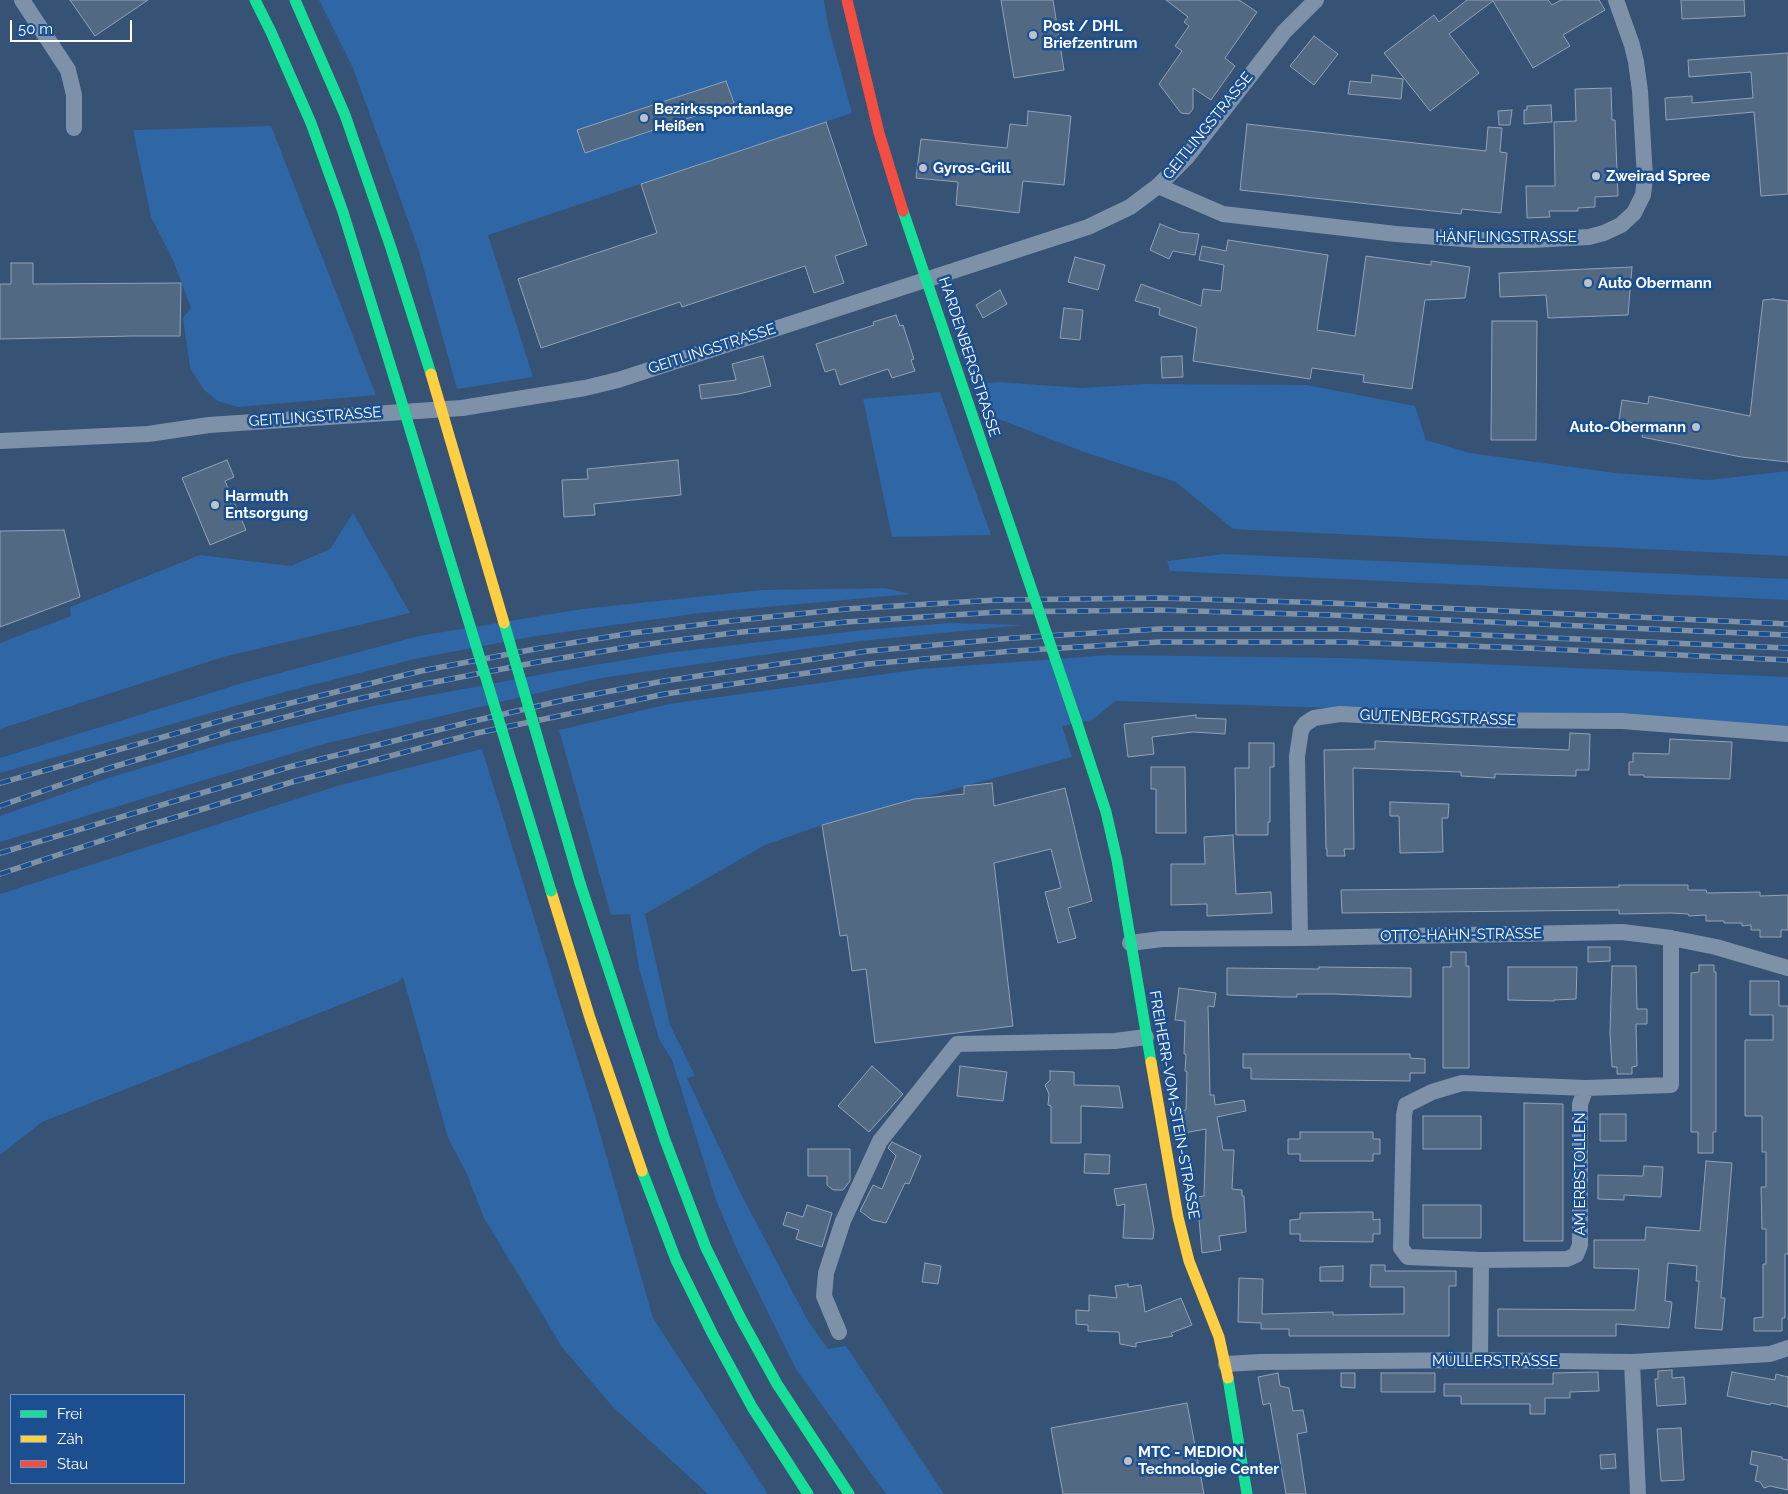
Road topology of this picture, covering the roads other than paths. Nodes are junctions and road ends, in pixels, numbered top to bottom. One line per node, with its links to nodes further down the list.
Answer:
1 (22, 0): 7 (street)
2 (255, 0): 25 (main road, bridge)
3 (295, 0): 26 (main road, bridge)
4 (847, 0): 9 (main road, HARDENBERGSTRASSE)
5 (1316, 0): 8 (street, GEITLINGSTRASSE)
6 (1616, 0): 8 (street, HÄNFLINGSTRASSE)
7 (74, 128)
8 (1158, 186): 9 (street, GEITLINGSTRASSE)
9 (927, 278): 10 (street, GEITLINGSTRASSE); 11 (main road, HARDENBERGSTRASSE, bridge)
10 (0, 441)
11 (1076, 720): 15 (main road, FREIHERR-VOM-STEIN-STRASSE)
12 (1788, 734): 13 (street, GUTENBERGSTRASSE)
13 (1300, 938): 14 (street, OTTO-HAHN-STRASSE); 15 (street, OTTO-HAHN-STRASSE)
14 (1671, 938): 16 (street, OTTO-HAHN-STRASSE); 18 (street, AM ERBSTOLLEN)
15 (1130, 943): 17 (main road, FREIHERR-VOM-STEIN-STRASSE)
16 (1788, 968)
17 (1146, 1037): 20 (street); 24 (main road, FREIHERR-VOM-STEIN-STRASSE)
18 (1586, 1088): 19 (street, AM ERBSTOLLEN); 19 (street, AM ERBSTOLLEN)
19 (1481, 1260): 22 (street)
20 (839, 1332)
21 (1788, 1348): 23 (street, MÜLLERSTRASSE)
22 (1480, 1360): 23 (street, MÜLLERSTRASSE); 24 (street, MÜLLERSTRASSE)
23 (1632, 1362): 28 (street)
24 (1226, 1364): 27 (main road, FREIHERR-VOM-STEIN-STRASSE)
25 (808, 1494)
26 (849, 1494)
27 (1247, 1494)
28 (1638, 1494)

